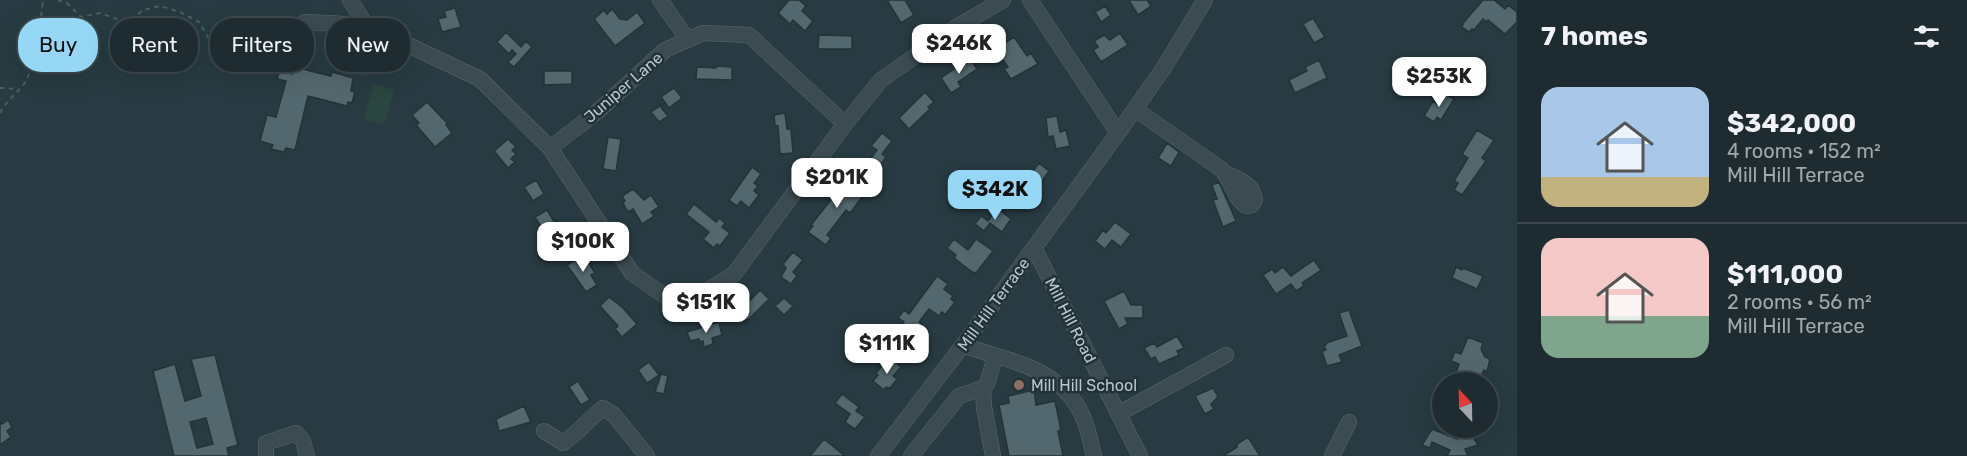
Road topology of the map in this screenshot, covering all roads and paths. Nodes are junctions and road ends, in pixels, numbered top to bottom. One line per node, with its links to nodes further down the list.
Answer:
1 (43, 0): 9 (path)
2 (58, 0): 8 (path)
3 (350, 0): 10 (street)
4 (660, 0): 12 (street)
5 (1003, 0): 19 (street)
6 (1030, 0): 20 (street)
7 (1205, 0): 17 (street, Mill Hill Terrace)
8 (81, 17): 11 (path)
9 (41, 18)
10 (362, 18)
11 (210, 40)
12 (688, 40): 19 (street, Juniper Lane); 21 (street, Juniper Lane)
13 (410, 45): 21 (street)
14 (29, 72): 16 (path)
15 (0, 87): 16 (path)
16 (19, 89): 18 (path)
17 (1135, 109): 20 (street, Mill Hill Terrace); 22 (street)
18 (0, 113)
19 (845, 124): 21 (street)
20 (1118, 134): 23 (street, Mill Hill Terrace)
21 (550, 148)
22 (1227, 174)
23 (1034, 248): 24 (street, Mill Hill Terrace); 28 (street, Mill Hill Road)
24 (963, 345): 26 (street); 34 (street, Mill Hill Terrace)
25 (1226, 355): 28 (street)
26 (995, 357): 27 (street); 37 (street)
27 (983, 388): 35 (street); 36 (street)
28 (1118, 414): 38 (street, Mill Hill Road)
29 (1350, 422): 39 (street)
30 (544, 431): 33 (street)
31 (266, 456): 32 (street)
32 (307, 456)
33 (646, 456)
34 (879, 456)
35 (911, 456)
36 (993, 456)
37 (1095, 456)
38 (1140, 456)
39 (1332, 456)

